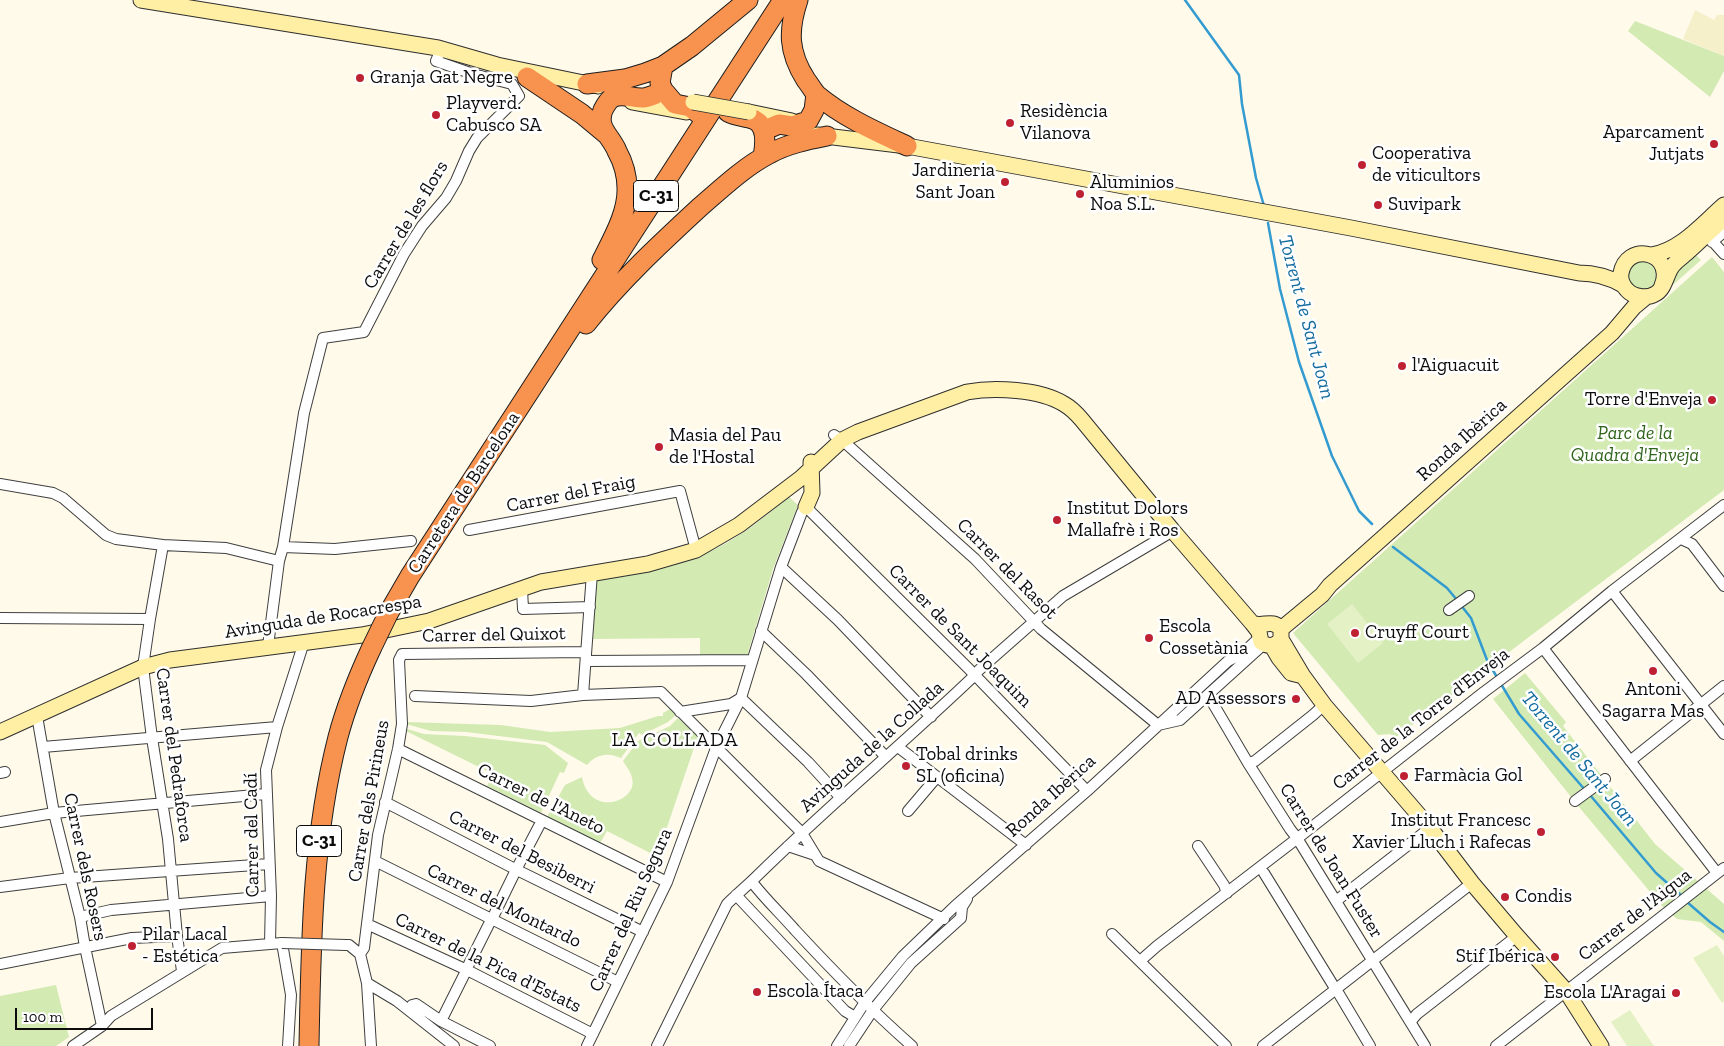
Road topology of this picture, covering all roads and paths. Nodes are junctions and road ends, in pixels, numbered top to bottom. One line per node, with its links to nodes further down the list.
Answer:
1 (141, 0): 5 (street)
2 (748, 0): 7 (highway)
3 (783, 0): 34 (highway, Carretera de Barcelona / C-31)
4 (798, 0): 10 (highway)
5 (441, 49): 6 (street); 46 (street, Carrer de les flors)
6 (496, 65): 8 (street); 9 (street)
7 (663, 66): 9 (highway); 11 (highway)
8 (526, 77): 12 (street); 17 (highway)
9 (587, 84): 11 (street)
10 (816, 94): 16 (highway); 20 (highway)
11 (662, 97): 12 (highway); 14 (highway)
12 (612, 98): 14 (street); 17 (highway)
13 (723, 108): 14 (street, bridge); 15 (highway)
14 (695, 110): 15 (street)
15 (757, 122): 16 (street); 16 (highway); 18 (street); 21 (highway)
16 (802, 123): 19 (street)
17 (606, 134): 34 (highway)
18 (827, 136): 19 (street); 21 (highway)
19 (884, 142): 20 (street)
20 (907, 146): 29 (street)
21 (764, 157): 34 (highway)
22 (1724, 205): 27 (street)
23 (1724, 219): 25 (street)
24 (1724, 232): 25 (street)
25 (1710, 238): 26 (street); 31 (street)
26 (1724, 254)
27 (1652, 255): 28 (street); 31 (street)
28 (1626, 261): 29 (street); 30 (street, Ronda Ibèrica)
29 (1592, 273): 30 (street)
30 (1625, 288): 32 (street); 33 (street, Ronda Ibèrica)
31 (1661, 288): 32 (street, Ronda Ibèrica)
32 (1646, 297): 33 (street, Ronda Ibèrica)
33 (1620, 323): 61 (street, Ronda Ibèrica)
34 (530, 392): 157 (highway, Carretera de Barcelona / C-31, bridge)
35 (838, 438): 36 (street, Avinguda de Rocacrespa); 42 (street); 59 (street, Carrer del Rasot)
36 (811, 462): 38 (street, Avinguda de Rocacrespa); 40 (street)
37 (0, 484): 45 (street)
38 (788, 486): 40 (street); 47 (street, Avinguda de Rocacrespa)
39 (1724, 506): 43 (street, Carrer de la Torre d'Enveja)
40 (806, 507): 49 (street, Carrer del Riu Segura); 69 (street, Carrer de Sant Joaquim)
41 (469, 530): 47 (street, Carrer del Fraig)
42 (1173, 531): 59 (street, Avinguda de la Collada); 61 (street)
43 (1681, 539): 51 (street); 53 (street, Carrer de la Torre d'Enveja)
44 (411, 540): 46 (street)
45 (164, 545): 48 (street); 58 (street, Carrer del Pedraforca)
46 (283, 547): 48 (street)
47 (696, 550): 50 (street, Avinguda de Rocacrespa)
48 (279, 560): 63 (street)
49 (781, 567): 60 (street, Carrer del Riu Segura); 79 (street)
50 (592, 573): 52 (street, Avinguda de Rocacrespa); 55 (street)
51 (1724, 586)
52 (522, 589): 55 (street); 62 (street, Avinguda de Rocacrespa)
53 (1612, 591): 64 (street, Carrer de la Torre d'Enveja); 75 (street)
54 (1469, 596): 56 (street)
55 (590, 607): 66 (street)
56 (1449, 610)
57 (0, 618): 58 (street)
58 (150, 619): 68 (street, Carrer del Pedraforca)
59 (1035, 620): 69 (street, Avinguda de la Collada); 80 (street, Carrer del Rasot)
60 (760, 631): 67 (street, Carrer del Riu Segura); 89 (street)
61 (1267, 633): 72 (street, Ronda Ibèrica); 76 (street); 80 (street, Ronda Ibèrica)
62 (304, 642): 63 (street, Avinguda de Rocacrespa); 81 (street, Carrer del Cadí)
63 (268, 646): 68 (street, Avinguda de Rocacrespa)
64 (1543, 648): 90 (street); 92 (street, Carrer de la Torre d'Enveja)
65 (402, 654): 66 (street, Carrer del Quixot); 87 (street, Carrer dels Pirineus)
66 (586, 656): 67 (street, Carrer del Quixot); 71 (street)
67 (752, 660): 74 (street, Carrer del Riu Segura)
68 (143, 667): 78 (street, Avinguda de Rocacrespa); 84 (street, Carrer del Pedraforca)
69 (976, 675): 79 (street, Avinguda de la Collada); 95 (street, Carrer de Sant Joaquim)
70 (1724, 686): 75 (street)
71 (583, 695): 73 (street); 77 (street)
72 (1208, 695): 80 (street, Ronda Ibèrica); 91 (street, Carrer de Joan Fuster)
73 (415, 696)
74 (741, 698): 77 (street); 88 (street, Carrer del Riu Segura); 97 (street)
75 (1700, 704): 83 (street); 90 (street)
76 (1324, 705): 91 (street); 92 (street)
77 (680, 712): 88 (street)
78 (37, 716): 82 (street, Avinguda de Rocacrespa); 86 (street, Carrer dels Rosers)
79 (931, 717): 85 (street, Avinguda de la Collada)
80 (1158, 726): 95 (street, Ronda Ibèrica)
81 (277, 727): 84 (street); 96 (street, Carrer del Cadí)
82 (0, 732)
83 (1724, 734)
84 (152, 738): 86 (street); 100 (street, Carrer del Pedraforca)
85 (898, 747): 89 (street, Avinguda de la Collada); 93 (street)
86 (43, 748): 102 (street, Carrer dels Rosers)
87 (398, 748): 99 (street, Carrer dels Pirineus); 118 (street, Carrer de l'Aneto)
88 (716, 748): 106 (street); 118 (street, Carrer del Riu Segura)
89 (886, 757): 97 (street, Avinguda de la Collada)
90 (1630, 761): 115 (street)
91 (1251, 762): 107 (street, Carrer de Joan Fuster)
92 (1381, 772): 105 (street); 107 (street, Carrer de la Torre d'Enveja)
93 (936, 778): 101 (street); 109 (street)
94 (1605, 779): 98 (street)
95 (1087, 791): 109 (street, Ronda Ibèrica)
96 (266, 794): 100 (street); 113 (street, Carrer del Cadí)
97 (841, 798): 106 (street, Avinguda de la Collada)
98 (1576, 801)
99 (385, 802): 112 (street, Carrer dels Pirineus); 131 (street, Carrer del Besiberri)
100 (162, 804): 102 (street); 114 (street, Carrer del Pedraforca)
101 (908, 811)
102 (54, 813): 103 (street); 117 (street, Carrer dels Rosers)
103 (0, 822)
104 (539, 826): 142 (street)
105 (1430, 828): 120 (street); 126 (street)
106 (802, 833): 108 (street, Avinguda de la Collada); 111 (street)
107 (1297, 838): 122 (street, Carrer de la Torre d'Enveja); 126 (street, Carrer de Joan Fuster)
108 (788, 846): 111 (street); 119 (street, Avinguda de la Collada)
109 (1026, 846): 123 (street, Ronda Ibèrica)
110 (1198, 846): 122 (street)
111 (815, 855): 129 (street)
112 (375, 861): 130 (street, Carrer dels Pirineus); 145 (street, Carrer del Montardo)
113 (269, 864): 114 (street); 125 (street, Carrer del Cadí)
114 (171, 870): 117 (street); 127 (street, Carrer del Pedraforca)
115 (1720, 871): 147 (street, Carrer de l'Aigua)
116 (1264, 873): 168 (street)
117 (70, 878): 121 (street); 128 (street, Carrer dels Rosers)
118 (667, 882): 131 (street, Carrer del Riu Segura)
119 (752, 882): 124 (street, Avinguda de la Collada); 148 (street)
120 (1472, 883): 134 (street); 140 (street)
121 (0, 886)
122 (1226, 893): 139 (street, Carrer de la Torre d'Enveja)
123 (970, 894): 129 (street, Ronda Ibèrica); 149 (street, Ronda Ibèrica)
124 (736, 895): 150 (street); 162 (street, Avinguda de la Collada)
125 (271, 896): 127 (street); 136 (street, Carrer del Cadí)
126 (1336, 901): 140 (street, Carrer de Joan Fuster)
127 (174, 904): 128 (street); 133 (street, Carrer del Pedraforca)
128 (80, 917): 137 (street, Carrer dels Rosers)
129 (944, 919): 148 (street, Ronda Ibèrica)
130 (367, 924): 138 (street, Carrer dels Pirineus); 154 (street, Carrer de la Pica d'Estats)
131 (643, 932): 145 (street, Carrer del Riu Segura)
132 (1112, 934): 139 (street)
133 (177, 936): 137 (street); 143 (street, Carrer del Pedraforca)
134 (1517, 936): 147 (street); 152 (street)
135 (282, 943): 136 (street); 138 (street, bridge); 156 (street)
136 (270, 944): 143 (street)
137 (85, 947): 141 (street); 153 (street, Carrer dels Rosers)
138 (360, 954): 146 (street)
139 (1140, 961): 166 (street)
140 (1373, 961): 152 (street, Carrer de Joan Fuster); 167 (street)
141 (0, 964)
142 (469, 964)
143 (182, 971): 153 (street)
144 (464, 975): 151 (street)
145 (618, 982): 154 (street, Carrer del Riu Segura)
146 (367, 983): 158 (street); 159 (street)
147 (1566, 991): 170 (street, Carrer de l'Aigua); 171 (street)
148 (865, 1002): 149 (street); 150 (street, Ronda Ibèrica)
149 (873, 1010): 164 (street, Ronda Ibèrica); 165 (street)
150 (855, 1017): 163 (street, Ronda Ibèrica)
151 (441, 1021): 159 (street); 160 (street)
152 (1411, 1021): 169 (street, Carrer de Joan Fuster)
153 (102, 1026): 155 (street)
154 (593, 1034): 161 (street, Carrer del Riu Segura)
155 (73, 1046)
156 (288, 1046)
157 (309, 1046)
158 (371, 1046)
159 (456, 1046)
160 (490, 1046)
161 (587, 1046)
162 (657, 1046)
163 (837, 1046)
164 (849, 1046)
165 (912, 1046)
166 (1226, 1046)
167 (1263, 1046)
168 (1370, 1046)
169 (1425, 1046)
170 (1496, 1046)
171 (1601, 1046)

